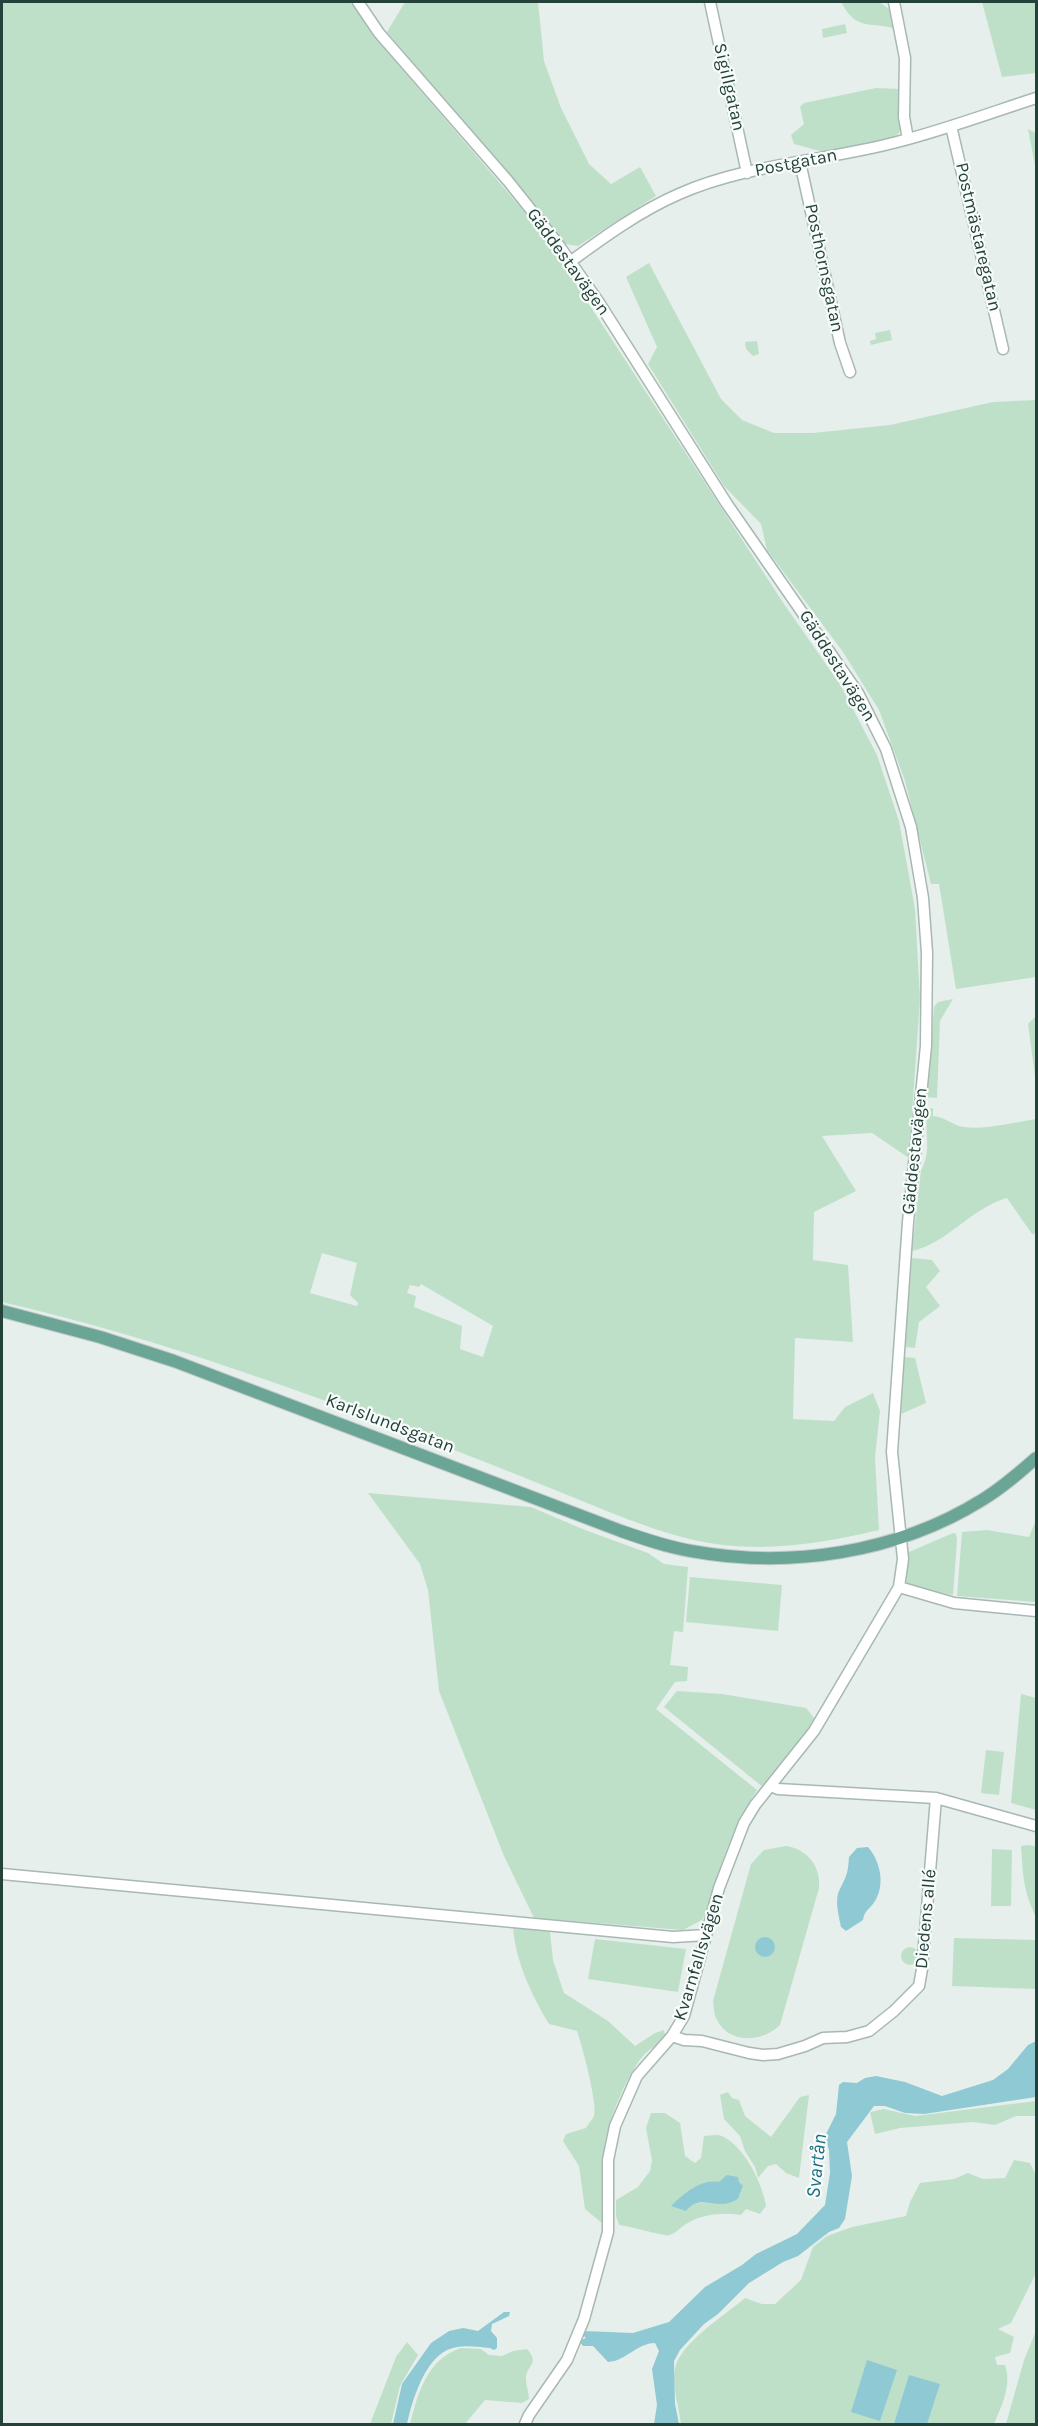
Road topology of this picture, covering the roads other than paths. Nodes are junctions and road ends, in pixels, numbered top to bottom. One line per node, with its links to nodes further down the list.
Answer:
1 (358, 2): 9 (street, Gäddestavägen)
2 (710, 2): 8 (street, Sigillgatan)
3 (894, 2): 6 (street)
4 (1036, 98): 5 (street, Postgatan)
5 (951, 126): 6 (street, Postgatan); 10 (street, Postmästaregatan)
6 (908, 139): 7 (street, Postgatan)
7 (800, 162): 8 (street, Postgatan); 11 (street, Posthornsgatan)
8 (747, 173): 9 (street, Postgatan)
9 (570, 262): 14 (street, Gäddestavägen)
10 (1003, 349)
11 (850, 372)
12 (2, 1311): 14 (main road, Karlslundsgatan)
13 (1036, 1457): 14 (main road, Karlslundsgatan)
14 (900, 1535): 15 (street, Kvarnfallsvägen)
15 (899, 1587): 16 (street); 17 (street, Kvarnfallsvägen)
16 (1036, 1611)
17 (771, 1786): 18 (street); 21 (street, Kvarnfallsvägen)
18 (936, 1798): 19 (street); 22 (street, Diedens allé)
19 (1036, 1826)
20 (2, 1875): 21 (street)
21 (706, 1935): 22 (street, Kvarnfallsvägen)
22 (672, 2036): 23 (street, Kvarnfallsvägen)
23 (525, 2424)

